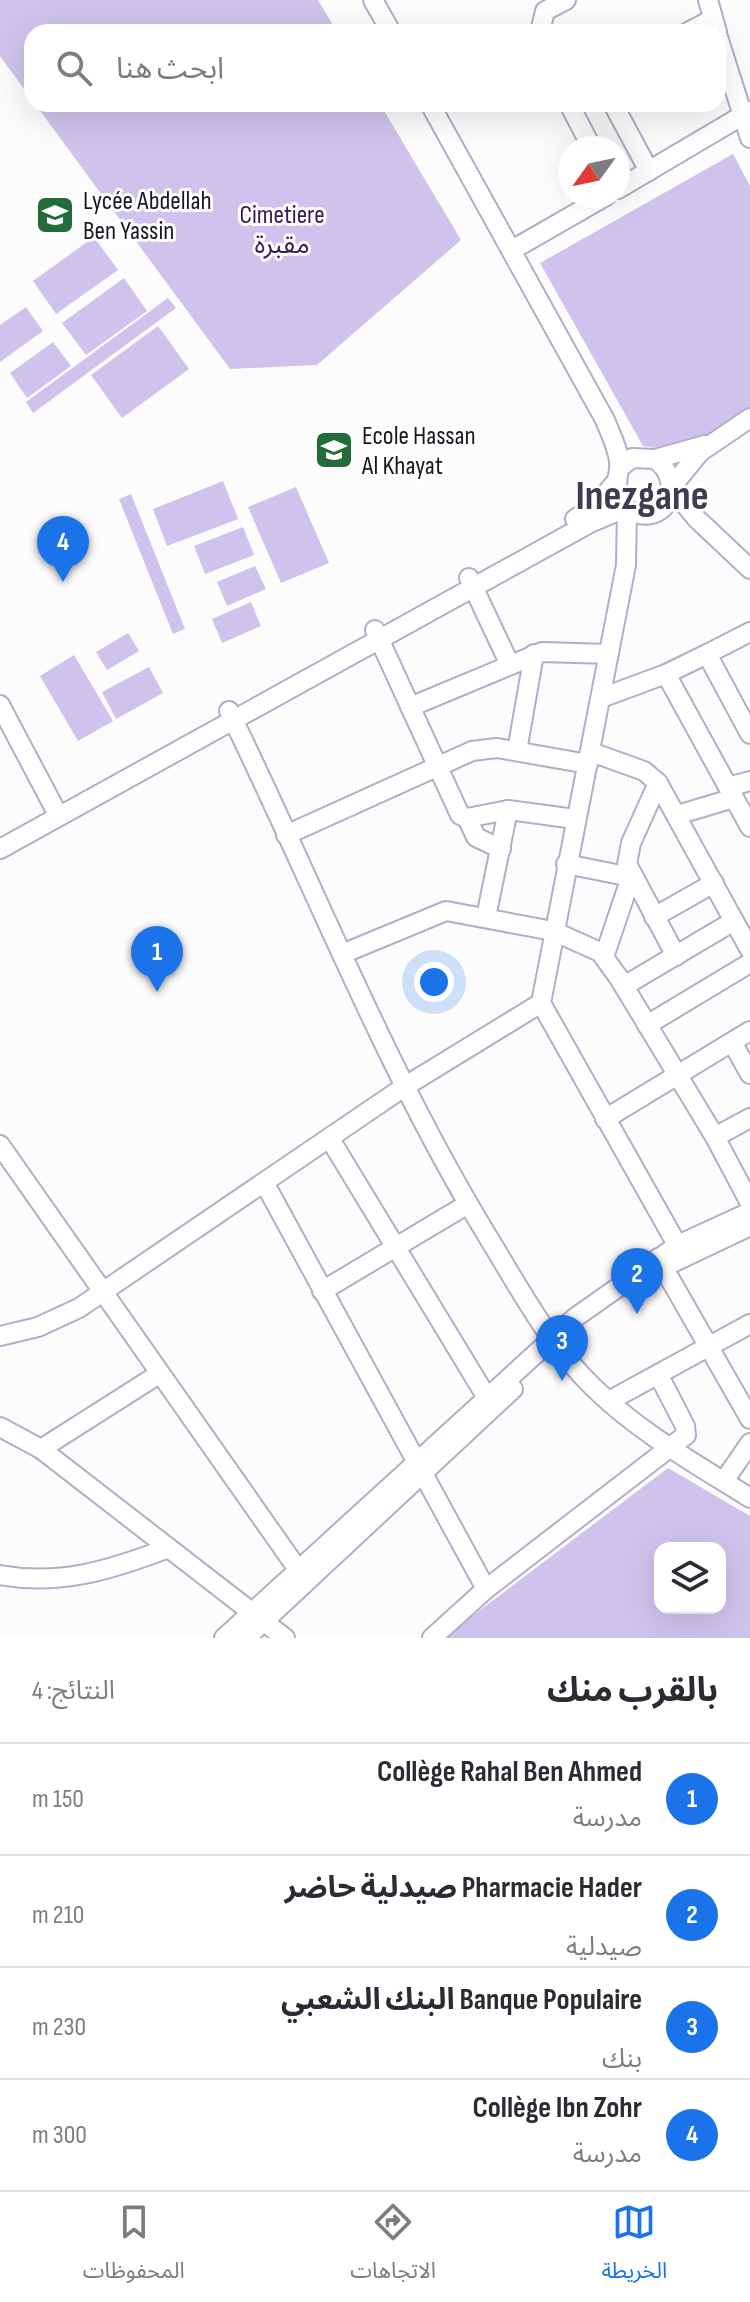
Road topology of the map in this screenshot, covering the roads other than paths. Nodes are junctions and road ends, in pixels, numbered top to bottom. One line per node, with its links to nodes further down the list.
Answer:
1 (374, 0): 4 (street)
2 (566, 0): 5 (street)
3 (708, 0): 6 (street)
4 (387, 24)
5 (542, 24)
6 (715, 24)
7 (726, 58): 11 (street)
8 (434, 112): 17 (street)
9 (573, 112): 12 (street)
10 (617, 112): 14 (street)
11 (745, 114): 13 (street); 14 (street)
12 (586, 136)
13 (750, 138)
14 (649, 171): 15 (street)
15 (630, 182)
16 (585, 208): 17 (street)
17 (512, 250): 19 (street)
18 (750, 418): 20 (street)
19 (605, 420): 21 (street); 22 (street)
20 (711, 443): 21 (street); 23 (street)
21 (648, 457): 22 (street); 23 (street)
22 (616, 476): 24 (street); 29 (street)
23 (672, 487): 25 (street); 26 (street)
24 (626, 509): 25 (street); 27 (street); 29 (street)
25 (653, 513): 26 (street); 27 (street)
26 (705, 527): 28 (street)
27 (626, 565): 33 (street)
28 (750, 569)
29 (471, 582): 30 (street); 35 (street)
30 (378, 634): 39 (street); 40 (street)
31 (748, 636): 34 (street)
32 (534, 654): 33 (street); 35 (street); 42 (street)
33 (609, 654): 37 (street)
34 (707, 654): 36 (street); 41 (street)
35 (510, 665): 39 (street)
36 (666, 674): 37 (street); 47 (street)
37 (601, 698): 43 (street)
38 (0, 705): 48 (street)
39 (410, 707): 44 (street)
40 (231, 716): 48 (street); 54 (street); 56 (street)
41 (750, 734)
42 (517, 751): 43 (street); 44 (street)
43 (590, 758): 46 (street); 52 (street)
44 (436, 767): 51 (street); 54 (street)
45 (750, 781): 47 (street)
46 (658, 783): 50 (street); 59 (street)
47 (731, 792): 50 (street); 53 (street)
48 (55, 809): 55 (street)
49 (508, 810): 51 (street); 52 (street); 57 (street)
50 (677, 815): 60 (street)
51 (467, 818): 57 (street)
52 (575, 819): 58 (street)
53 (750, 827)
54 (286, 835): 66 (street)
55 (0, 839)
56 (0, 849)
57 (501, 849): 61 (street)
58 (566, 864): 59 (street); 64 (street)
59 (631, 877): 62 (street); 68 (street)
60 (714, 883): 62 (street); 63 (street)
61 (486, 917): 64 (street); 66 (street)
62 (654, 917): 67 (street)
63 (734, 921): 65 (street); 67 (street)
64 (553, 931): 68 (street); 71 (street)
65 (750, 950)
66 (342, 954): 77 (street)
67 (676, 956): 70 (street)
68 (604, 957): 70 (street)
69 (750, 963): 72 (street)
70 (624, 986): 72 (street)
71 (541, 1003): 77 (street); 79 (street)
72 (647, 1025): 76 (street)
73 (750, 1031): 74 (street)
74 (732, 1042): 75 (street); 76 (street)
75 (750, 1074)
76 (676, 1075): 79 (street); 80 (street)
77 (404, 1087): 81 (street); 85 (street)
78 (750, 1118): 80 (street)
79 (605, 1119): 89 (street)
80 (715, 1137): 84 (street)
81 (330, 1139): 83 (street); 88 (street)
82 (0, 1145): 92 (street)
83 (265, 1184): 91 (street); 92 (street)
84 (750, 1203)
85 (468, 1204): 88 (street); 95 (street)
86 (750, 1212): 89 (street)
87 (750, 1226): 89 (street)
88 (394, 1247): 91 (street); 100 (street)
89 (681, 1251): 90 (street)
90 (661, 1263): 95 (street); 96 (street)
91 (322, 1291): 106 (street)
92 (103, 1293): 94 (street); 97 (street)
93 (750, 1324): 96 (street)
94 (1, 1335)
95 (554, 1343): 99 (street); 100 (street)
96 (709, 1348): 98 (street); 101 (street)
97 (159, 1374): 104 (street); 111 (street)
98 (658, 1374): 99 (street); 105 (street)
99 (609, 1401): 105 (street)
100 (490, 1403): 106 (street)
101 (750, 1419)
102 (0, 1427): 104 (street)
103 (750, 1443): 107 (street)
104 (41, 1449): 109 (street)
105 (672, 1449): 107 (street); 112 (street)
106 (418, 1470): 111 (street); 112 (street)
107 (724, 1481): 108 (street)
108 (750, 1498)
109 (166, 1549): 110 (street); 113 (street)
110 (0, 1575)
111 (303, 1578): 113 (street)
112 (486, 1589): 117 (street)
113 (259, 1620): 114 (street); 115 (street); 116 (street)
114 (224, 1638)
115 (246, 1638)
116 (285, 1638)
117 (432, 1638)

